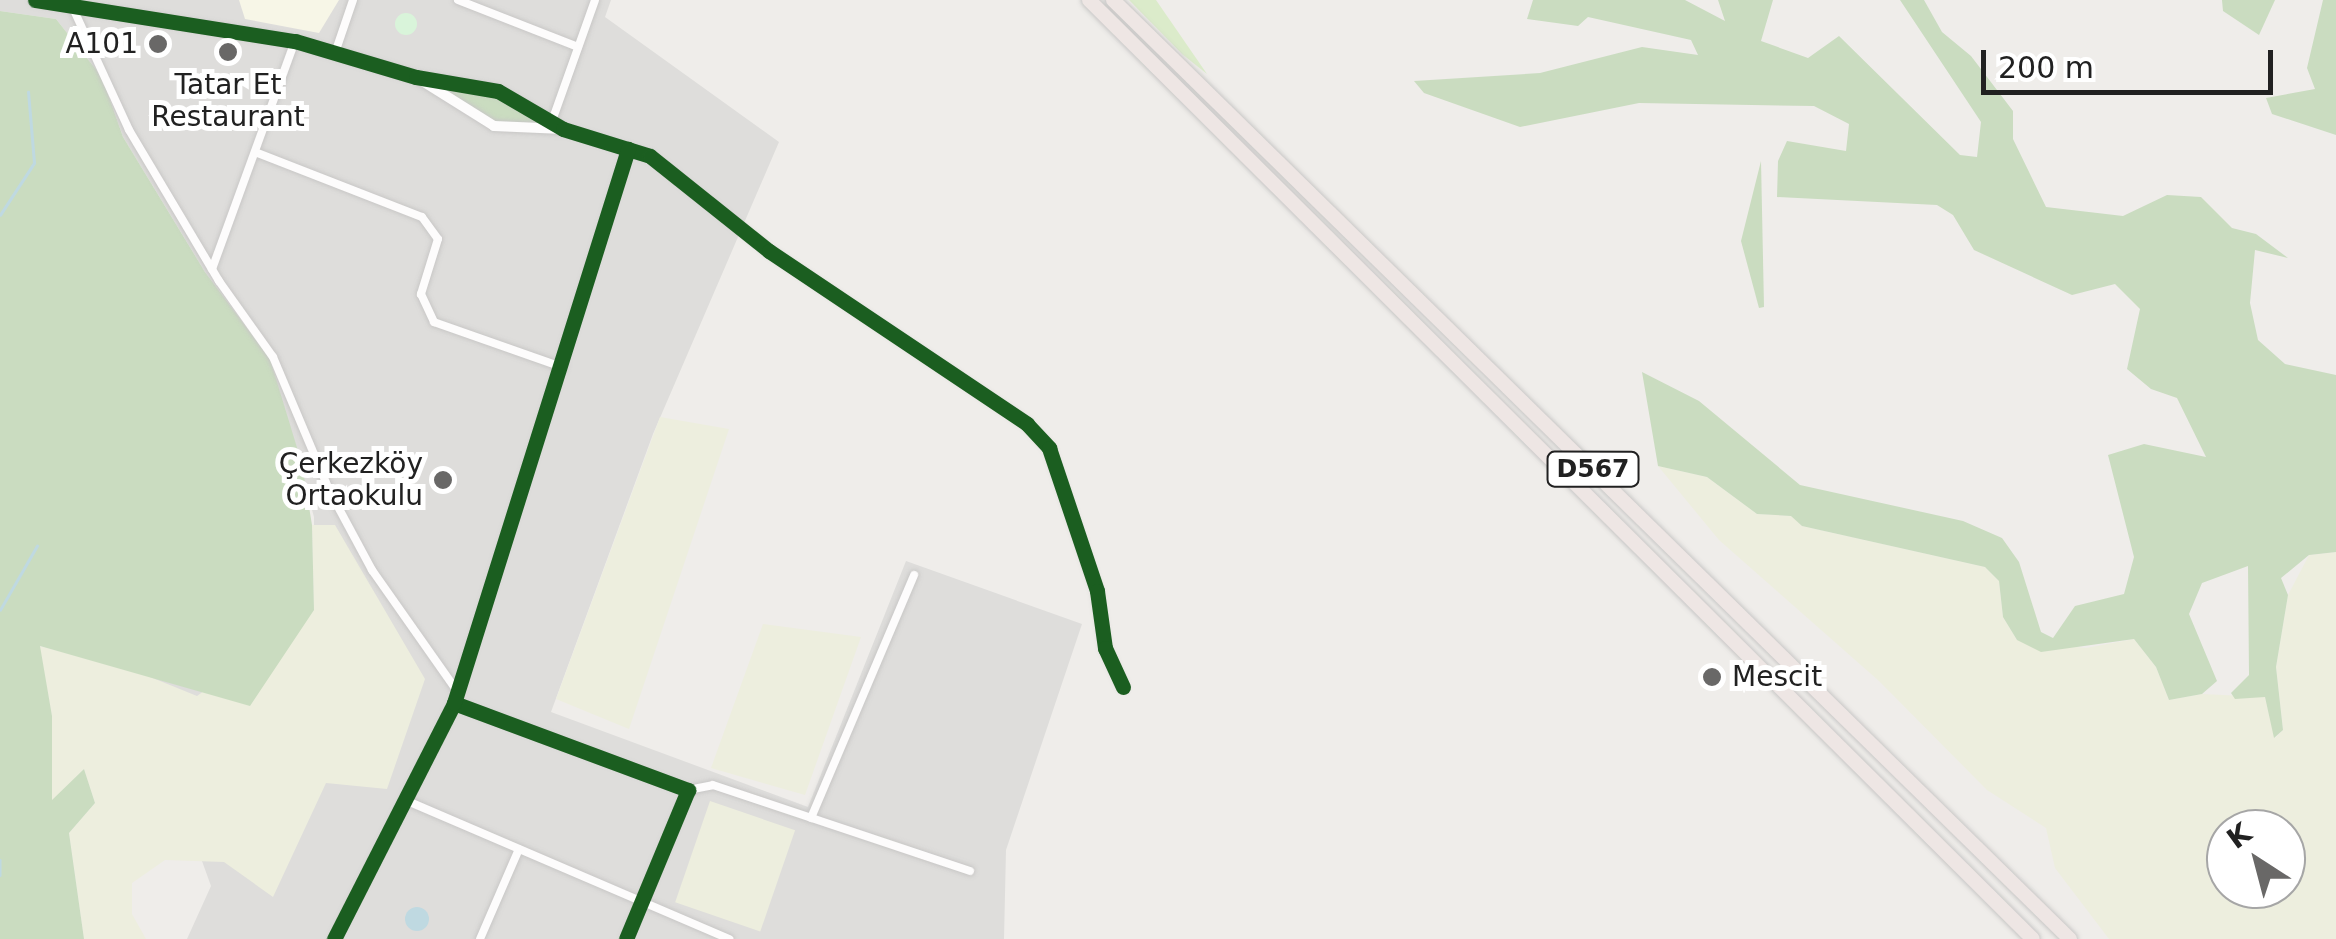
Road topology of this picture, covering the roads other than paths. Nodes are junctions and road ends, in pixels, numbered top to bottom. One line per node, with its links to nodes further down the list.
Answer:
1 (34, 0): 7 (street)
2 (352, 0): 10 (street)
3 (458, 0): 9 (street)
4 (595, 0): 9 (street)
5 (1089, 0): 34 (highway, D567)
6 (1113, 0): 35 (highway, D567)
7 (71, 3): 8 (street); 16 (street)
8 (295, 42): 10 (street); 15 (street)
9 (578, 47): 12 (street)
10 (335, 53): 11 (street)
11 (416, 78): 12 (street); 13 (street)
12 (552, 121): 13 (street)
13 (563, 128): 14 (street)
14 (628, 149): 17 (street); 21 (street)
15 (255, 152): 16 (street); 17 (street)
16 (212, 268): 22 (street)
17 (562, 368): 18 (street)
18 (496, 567): 19 (street); 22 (street)
19 (508, 572)
20 (914, 575): 26 (street)
21 (1124, 687)
22 (457, 691): 23 (street)
23 (454, 703): 24 (street); 25 (street)
24 (688, 790): 26 (street); 29 (street)
25 (405, 800): 27 (street); 30 (street)
26 (812, 818): 28 (street)
27 (519, 849): 29 (street); 31 (street)
28 (970, 871)
29 (642, 904): 32 (street); 33 (street)
30 (334, 939)
31 (480, 939)
32 (626, 939)
33 (728, 939)
34 (2033, 939)
35 (2070, 939)

